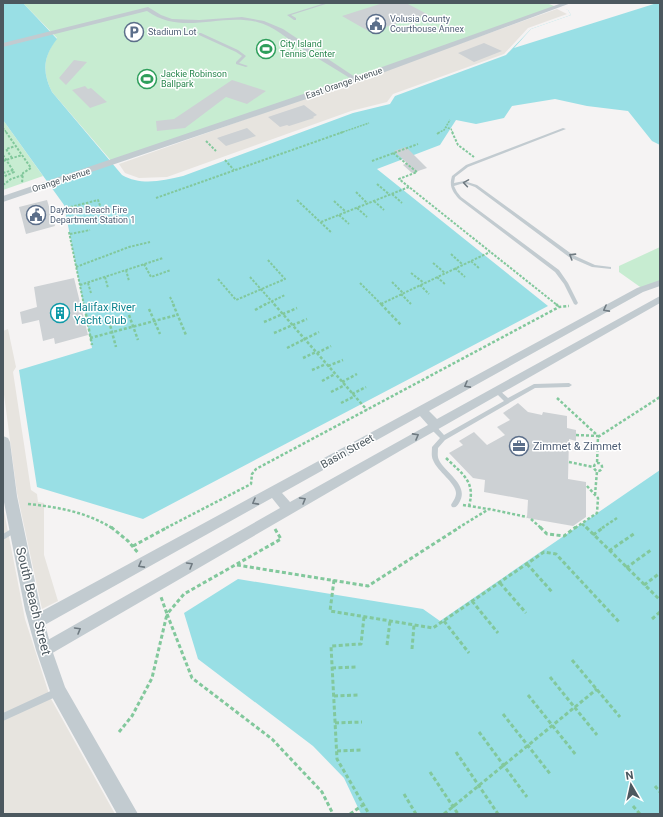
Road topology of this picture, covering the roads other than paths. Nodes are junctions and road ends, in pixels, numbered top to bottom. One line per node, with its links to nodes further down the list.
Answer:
1 (328, 3): 3 (lane)
2 (568, 3): 7 (street, East Orange Avenue)
3 (295, 19)
4 (200, 34): 6 (lane)
5 (3, 45): 7 (street)
6 (246, 66)
7 (355, 79): 9 (street, East Orange Avenue)
8 (564, 129): 10 (lane)
9 (120, 160): 11 (street, Orange Avenue)
10 (452, 185): 12 (lane, one-way to 10); 16 (lane)
11 (3, 199)
12 (609, 268)
13 (660, 283): 14 (street, Basin Street)
14 (640, 290): 15 (street); 17 (street, Basin Street, one-way to 17)
15 (657, 300): 18 (street, Basin Street)
16 (574, 305)
17 (565, 331): 18 (street); 19 (street, Basin Street)
18 (581, 342): 21 (street, Basin Street)
19 (481, 378): 21 (street); 23 (street, Basin Street, one-way to 23)
20 (569, 386): 22 (lane)
21 (496, 390): 22 (lane); 24 (street, Basin Street)
22 (508, 401): 25 (lane)
23 (421, 410): 24 (street); 27 (street, Basin Street)
24 (434, 426): 25 (lane); 30 (street, Basin Street, one-way to 24)
25 (444, 438): 29 (lane)
26 (3, 442): 28 (street, South Beach Street)
27 (274, 492): 30 (street); 33 (street, Basin Street, one-way to 33)
28 (6, 497): 31 (street, South Beach Street)
29 (455, 505)
30 (288, 509): 34 (street, Basin Street, one-way to 30)
31 (16, 528): 32 (lane); 33 (street, South Beach Street)
32 (3, 537)
33 (36, 622): 34 (street, South Beach Street)
34 (44, 650): 35 (street, South Beach Street)
35 (58, 691): 36 (lane); 37 (street, South Beach Street)
36 (3, 717)
37 (128, 814)

